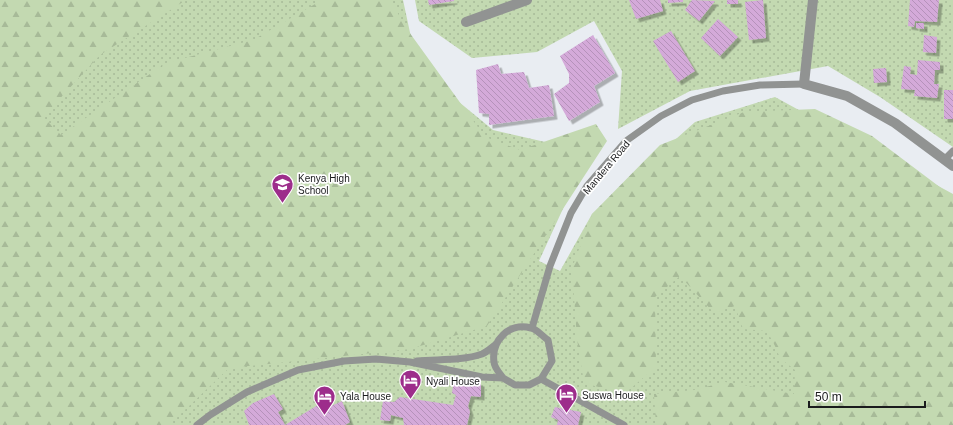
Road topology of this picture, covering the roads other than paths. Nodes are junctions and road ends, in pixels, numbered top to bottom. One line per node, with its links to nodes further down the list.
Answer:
1 (527, 0): 3 (street)
2 (813, 0): 4 (street)
3 (466, 22)
4 (804, 84): 6 (street, Mandera Road); 8 (lane, Mandera Road)
5 (953, 151): 6 (lane)
6 (945, 159): 7 (street, Mandera Road)
7 (953, 166)
8 (532, 328): 9 (lane); 12 (lane)
9 (495, 345): 10 (lane); 11 (lane)
10 (410, 362): 11 (lane); 13 (lane)
11 (503, 378): 12 (lane)
12 (541, 380): 14 (lane)
13 (197, 425)
14 (624, 425)

